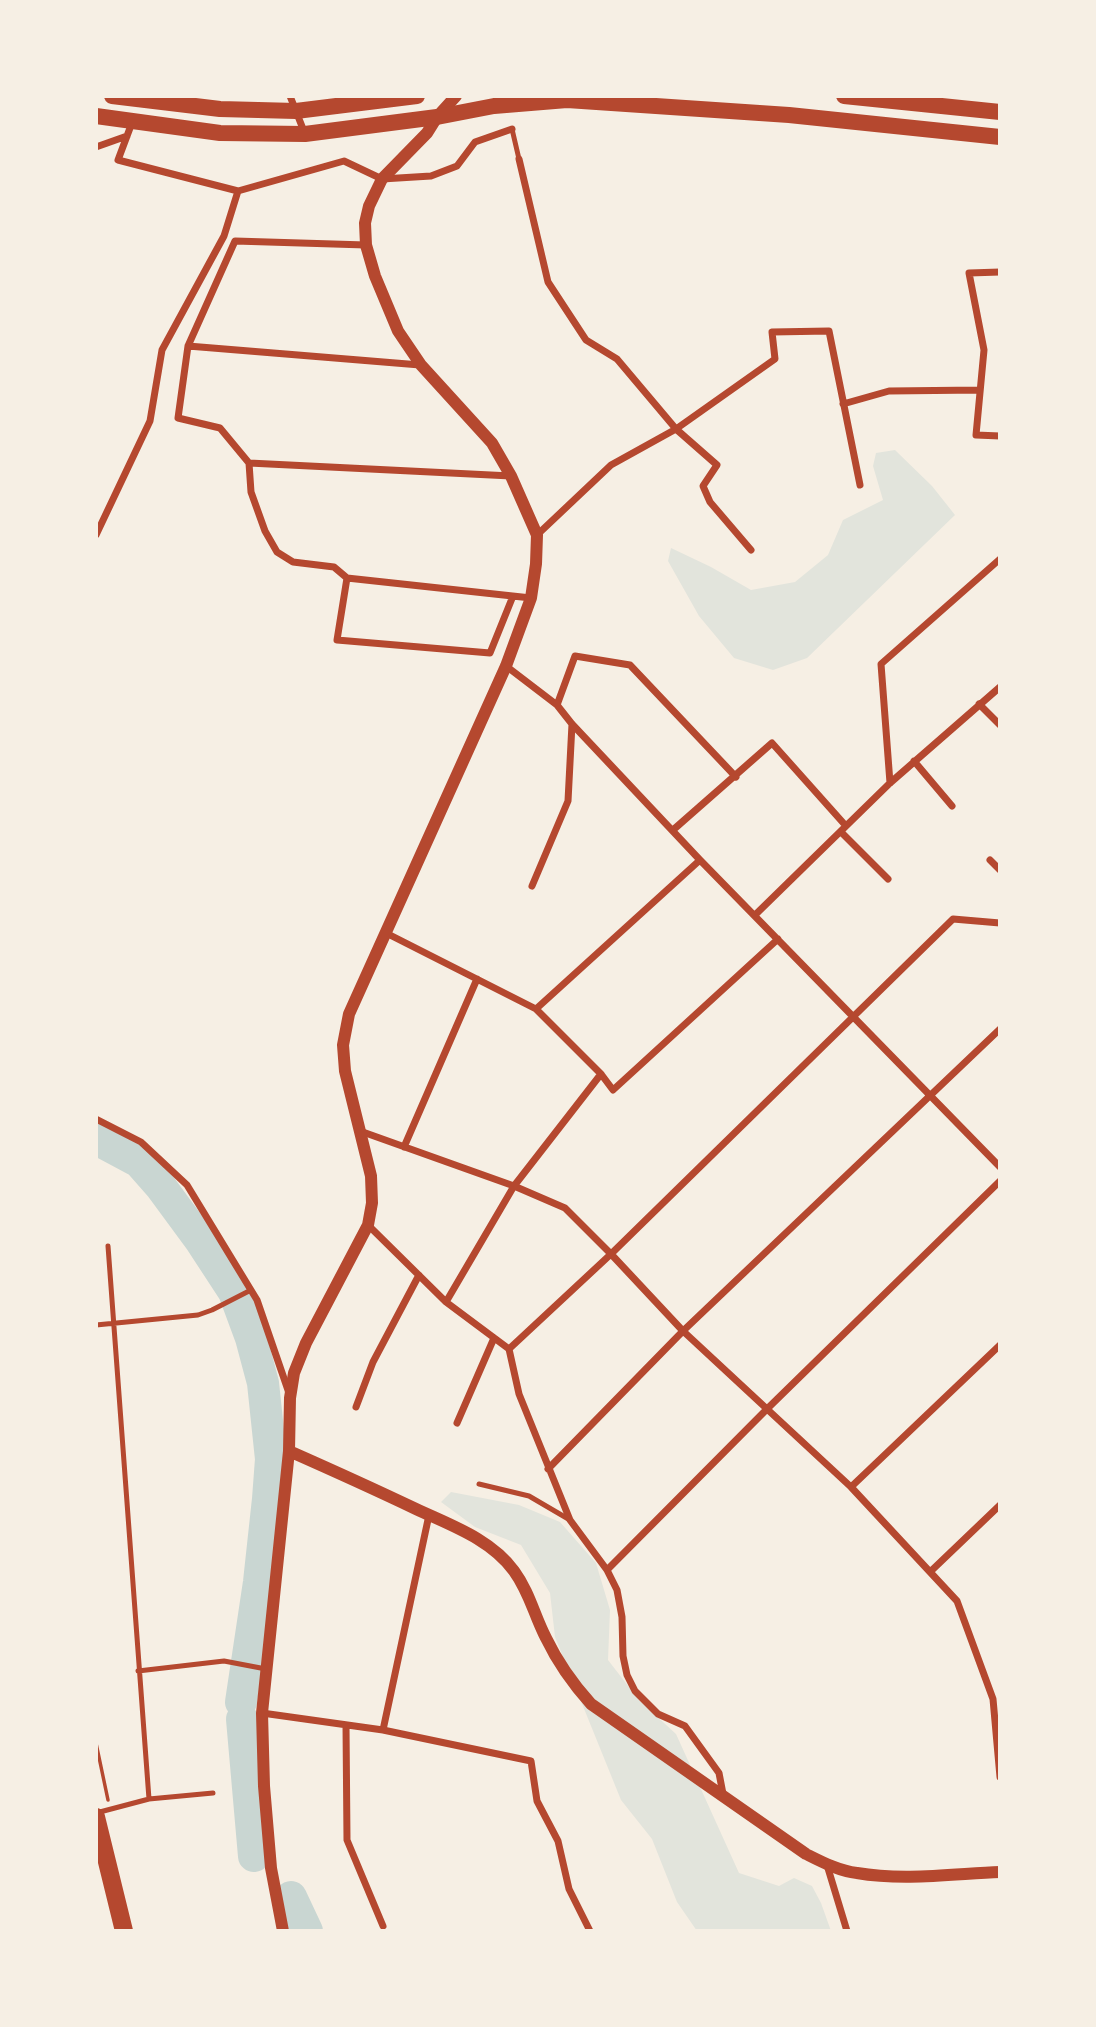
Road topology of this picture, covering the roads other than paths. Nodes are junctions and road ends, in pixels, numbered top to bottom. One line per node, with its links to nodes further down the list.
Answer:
1 (417, 96): 5 (main road)
2 (456, 96): 8 (street)
3 (844, 96): 6 (main road)
4 (114, 97): 5 (main road)
5 (293, 104): 12 (street)
6 (1000, 112)
7 (104, 117): 9 (main road); 10 (street)
8 (437, 117): 12 (main road); 14 (main road); 17 (street)
9 (133, 120): 12 (main road); 13 (street)
10 (96, 125)
11 (512, 129): 16 (lane); 17 (street)
12 (305, 134)
13 (127, 136): 15 (street); 18 (street)
14 (1000, 137)
15 (96, 147)
16 (519, 159): 25 (street)
17 (382, 179): 18 (street); 19 (street)
18 (238, 191): 30 (street)
19 (366, 245): 21 (street); 22 (street)
20 (1000, 272): 23 (street)
21 (188, 346): 22 (street); 27 (street)
22 (421, 365): 28 (street)
23 (980, 390): 24 (street); 26 (street)
24 (843, 404): 25 (street); 29 (street)
25 (676, 429): 31 (street); 32 (street)
26 (1000, 436)
27 (249, 463): 28 (street); 34 (street)
28 (511, 477): 31 (street)
29 (860, 485)
30 (96, 535)
31 (537, 535): 36 (street)
32 (751, 550)
33 (1000, 559): 45 (street)
34 (347, 578): 35 (street); 35 (street)
35 (513, 596): 36 (street)
36 (531, 598): 37 (street)
37 (506, 666): 40 (street); 56 (street)
38 (1000, 687): 39 (street)
39 (979, 704): 42 (street); 43 (street)
40 (557, 705): 41 (street); 44 (street)
41 (572, 724): 48 (street); 53 (street)
42 (1000, 725)
43 (914, 761): 45 (street); 46 (street)
44 (736, 777): 47 (street); 48 (street)
45 (890, 783): 47 (street)
46 (953, 806)
47 (844, 829): 52 (street); 54 (street)
48 (673, 830): 49 (street)
49 (700, 860): 54 (street); 59 (street)
50 (990, 860): 51 (street)
51 (1000, 870)
52 (888, 879)
53 (532, 886)
54 (755, 915): 57 (street)
55 (1000, 923): 60 (street)
56 (386, 933): 58 (street); 65 (street)
57 (778, 939): 60 (street); 62 (street)
58 (477, 979): 59 (street); 66 (street)
59 (536, 1009): 62 (street)
60 (852, 1017): 63 (street); 72 (street)
61 (1000, 1029): 63 (street)
62 (601, 1073): 69 (street)
63 (929, 1096): 67 (street); 78 (street)
64 (96, 1119): 74 (street)
65 (359, 1131): 66 (street); 70 (street)
66 (404, 1147): 69 (street)
67 (1000, 1167)
68 (1000, 1181): 84 (street)
69 (514, 1186): 72 (street); 75 (street)
70 (368, 1225): 73 (street); 82 (street)
71 (107, 1246): 76 (lane)
72 (611, 1254): 78 (street); 81 (street)
73 (419, 1275): 75 (street); 83 (street)
74 (251, 1290): 76 (lane); 82 (street)
75 (446, 1302): 79 (street)
76 (113, 1324): 77 (lane); 96 (lane)
77 (96, 1325)
78 (683, 1331): 84 (street); 87 (street)
79 (494, 1338): 81 (street); 85 (street)
80 (1000, 1345): 89 (street)
81 (509, 1349): 87 (street)
82 (290, 1398): 86 (street)
83 (356, 1407)
84 (767, 1409): 89 (street); 93 (street)
85 (457, 1423)
86 (289, 1451): 91 (street); 95 (street)
87 (548, 1469): 92 (street)
88 (479, 1484): 92 (lane)
89 (851, 1487): 94 (street)
90 (1000, 1505): 94 (street)
91 (429, 1515): 99 (street); 102 (street)
92 (570, 1520): 93 (street)
93 (607, 1570): 102 (street)
94 (930, 1572): 100 (street)
95 (266, 1669): 96 (lane); 97 (street)
96 (138, 1671): 103 (lane)
97 (262, 1713): 98 (street); 109 (street)
98 (346, 1725): 99 (street); 107 (street)
99 (383, 1730): 110 (street)
100 (1000, 1777)
101 (213, 1793): 103 (lane)
102 (724, 1796): 105 (street)
103 (149, 1798): 104 (lane)
104 (96, 1815): 108 (highway)
105 (826, 1864): 106 (street); 111 (street)
106 (1000, 1872)
107 (383, 1926)
108 (124, 1931)
109 (283, 1931)
110 (590, 1931)
111 (848, 1931)

